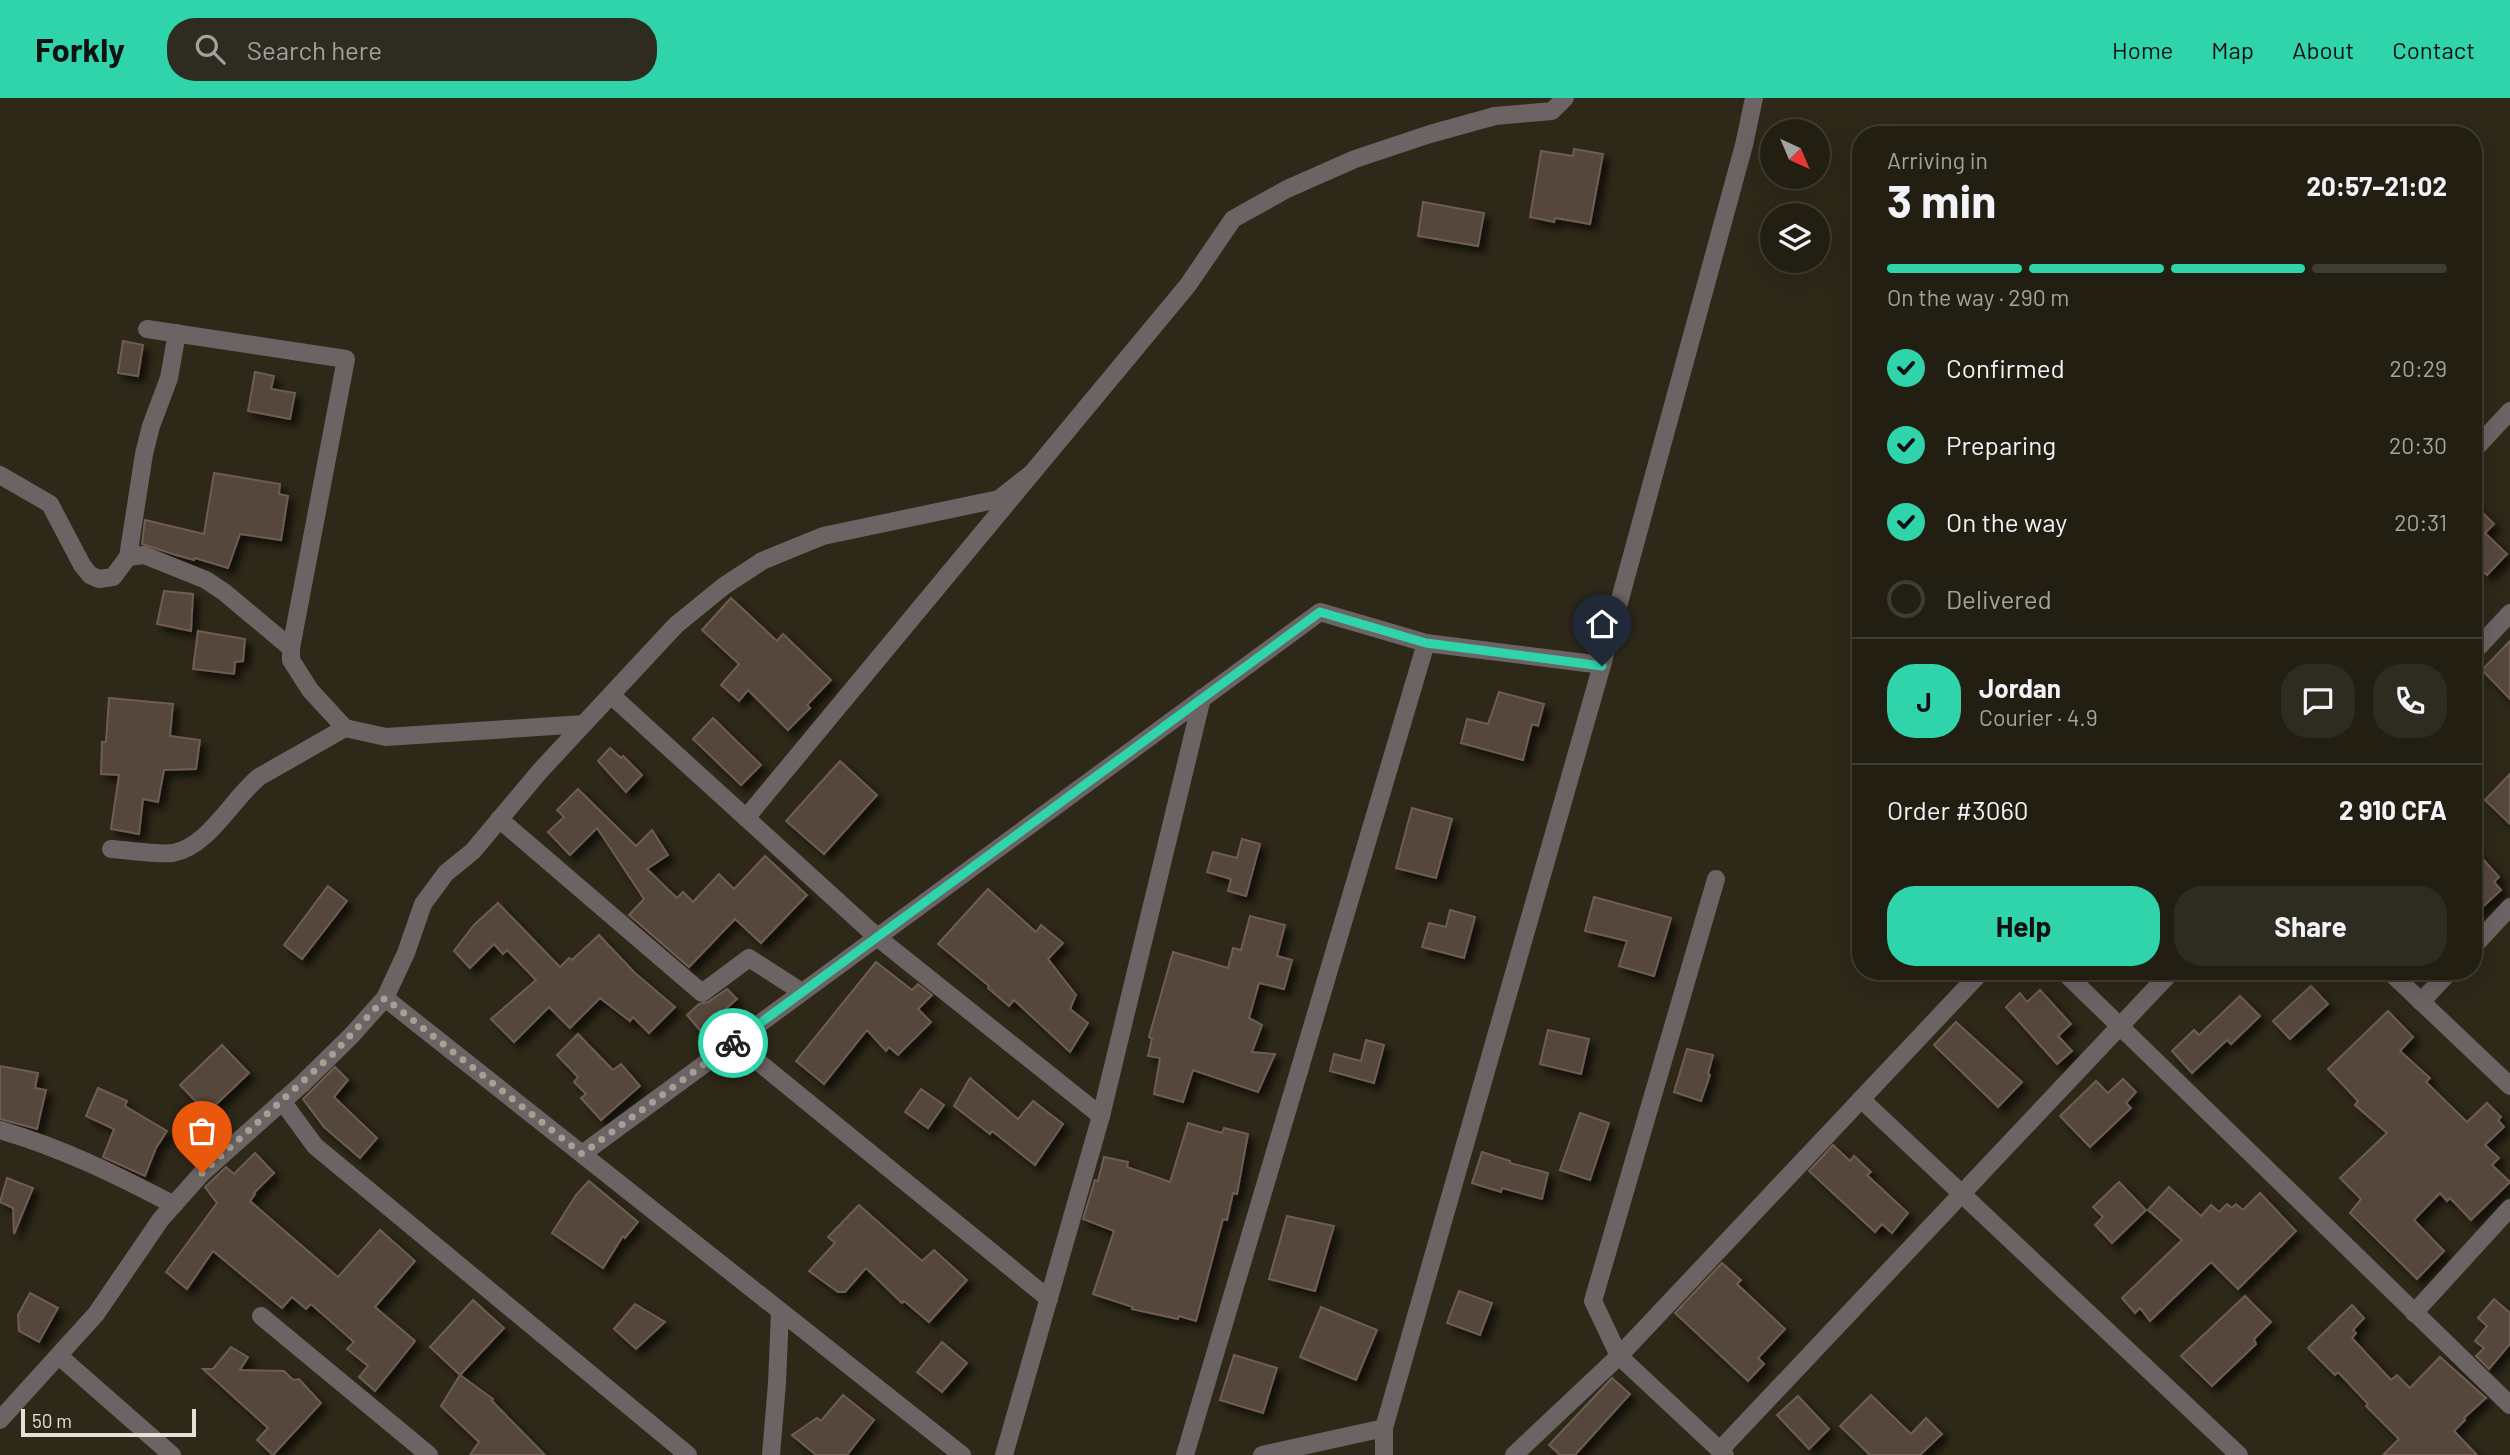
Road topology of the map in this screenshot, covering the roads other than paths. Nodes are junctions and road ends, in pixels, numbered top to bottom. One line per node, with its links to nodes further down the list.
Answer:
1 (1565, 98): 7 (street)
2 (1754, 98): 14 (street)
3 (147, 329): 4 (street)
4 (177, 333): 9 (street); 13 (street)
5 (2510, 411): 6 (street)
6 (2482, 441)
7 (1032, 473): 15 (street); 19 (street)
8 (0, 475): 9 (street)
9 (128, 557): 13 (street)
10 (2510, 613): 12 (street)
11 (1426, 643): 14 (street); 16 (street); 61 (street)
12 (2482, 643)
13 (291, 648): 18 (street)
14 (1602, 666): 53 (street)
15 (611, 695): 17 (street); 19 (street)
16 (1202, 698): 24 (street); 39 (street)
17 (584, 724): 18 (street); 20 (street)
18 (345, 728): 21 (street)
19 (746, 818): 24 (street)
20 (499, 819): 31 (street); 32 (street)
21 (111, 849)
22 (1716, 879): 50 (street)
23 (2510, 907): 25 (street)
24 (877, 937): 31 (street); 39 (street)
25 (2482, 937)
26 (1973, 980): 37 (street)
27 (2072, 980): 34 (street)
28 (2163, 980): 34 (street)
29 (2398, 980): 33 (street)
30 (2442, 980): 33 (street)
31 (802, 992): 35 (street)
32 (385, 998): 38 (street); 41 (street)
33 (2421, 1002): 36 (street)
34 (2120, 1026): 42 (street); 47 (street)
35 (734, 1042): 41 (street); 45 (street)
36 (2510, 1086)
37 (1861, 1099): 42 (street); 50 (street)
38 (282, 1101): 43 (street); 57 (street)
39 (1101, 1116): 45 (street)
40 (0, 1130): 43 (street)
41 (582, 1154): 46 (street)
42 (1962, 1194): 54 (street); 65 (street)
43 (174, 1205): 49 (street)
44 (2510, 1208): 47 (street)
45 (1049, 1299): 60 (street)
46 (780, 1312): 58 (street); 59 (street)
47 (2414, 1313): 51 (street)
48 (261, 1316): 56 (street)
49 (59, 1356): 52 (street); 55 (street)
50 (1619, 1356): 54 (street); 64 (street)
51 (2510, 1405)
52 (0, 1420)
53 (1384, 1428): 62 (street); 63 (street)
54 (1723, 1453)
55 (172, 1455)
56 (429, 1455)
57 (688, 1455)
58 (771, 1455)
59 (962, 1455)
60 (1004, 1455)
61 (1185, 1455)
62 (1262, 1455)
63 (1384, 1455)
64 (1514, 1455)
65 (2239, 1455)

